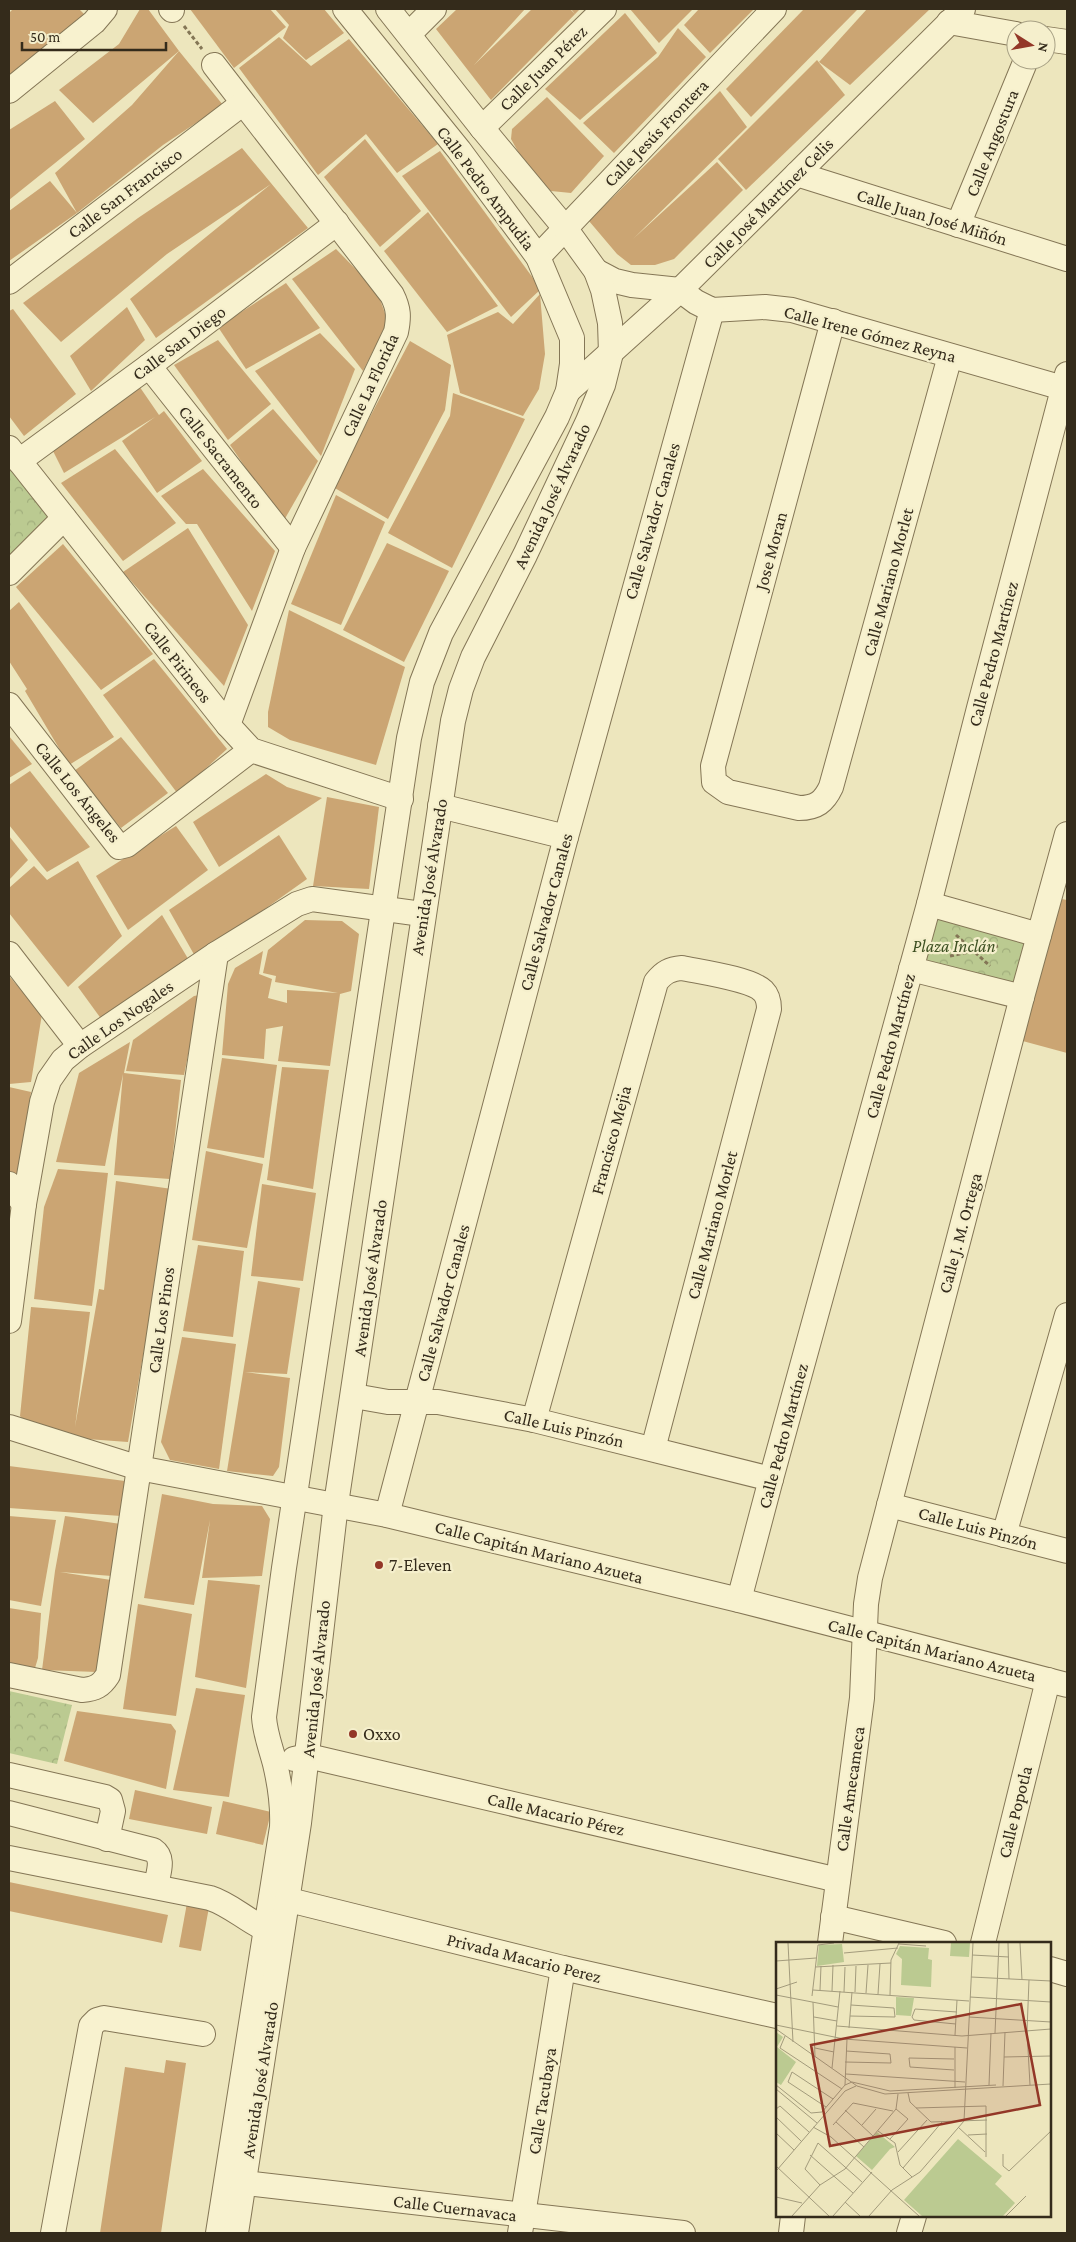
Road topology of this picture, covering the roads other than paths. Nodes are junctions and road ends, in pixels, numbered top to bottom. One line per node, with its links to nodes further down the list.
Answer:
1 (105, 9): 12 (street)
2 (345, 9): 19 (street, Calle Pedro Ampudia)
3 (388, 9): 9 (street, Calle Pedro Ampudia)
4 (434, 9): 9 (street)
5 (604, 9): 14 (street, Calle Juan Pérez)
6 (774, 9): 18 (street, Calle Jesús Frontera)
7 (956, 16): 8 (street); 15 (street, Calle José Martínez Celis)
8 (1006, 31)
9 (409, 34): 14 (street, Calle Pedro Ampudia)
10 (214, 65): 13 (street, Calle La Florida)
11 (1022, 70): 17 (street, Calle Angostura)
12 (9, 91)
13 (242, 104): 16 (street, Calle La Florida); 22 (street, Calle San Francisco)
14 (482, 128): 18 (street, Calle Pedro Ampudia)
15 (797, 174): 17 (street, Calle Juan José Miñón); 23 (street, Calle José Martínez Celis)
16 (337, 223): 28 (street, Calle San Diego); 33 (street, Calle La Florida)
17 (958, 225): 20 (street, Calle Juan José Miñón)
18 (565, 228): 19 (street, Calle Jesús Frontera); 21 (street, Calle Pedro Ampudia)
19 (538, 257): 30 (street, Calle Pedro Ampudia)
20 (1067, 259)
21 (596, 271): 23 (street); 26 (street, Calle Pedro Ampudia)
22 (9, 282)
23 (680, 290): 24 (street); 26 (street, Calle José Martínez Celis)
24 (712, 310): 25 (street, Calle Irene Gómez Reyna); 42 (street, Calle Salvador Canales)
25 (833, 320): 27 (street, Calle Irene Gómez Reyna); 39 (street, Jose Moran)
26 (611, 353): 30 (street, Calle José Martínez Celis); 40 (street, Avenida José Alvarado)
27 (950, 356): 29 (street, Calle Irene Gómez Reyna); 39 (street, Calle Mariano Morlet)
28 (149, 366): 31 (street, Calle San Diego); 33 (street, Calle Sacramento)
29 (1065, 381): 43 (street, Calle Pedro Martínez)
30 (568, 391): 38 (street, Avenida José Alvarado)
31 (14, 455): 32 (street, Calle Pirineos)
32 (64, 518): 34 (street); 36 (street, Calle Pirineos)
33 (293, 548): 36 (street, Calle La Florida)
34 (9, 573)
35 (9, 705): 37 (street, Calle Los Ángeles)
36 (228, 725): 37 (street, Calle Pirineos)
37 (251, 750): 38 (street, Calle Pirineos)
38 (401, 799): 44 (street, Avenida José Alvarado)
39 (819, 804)
40 (440, 806): 42 (street); 45 (street, Avenida José Alvarado)
41 (1067, 834): 46 (street, Calle J. M. Ortega)
42 (566, 837): 58 (street, Calle Salvador Canales)
43 (929, 904): 46 (street); 49 (street, Calle Pedro Martínez)
44 (384, 908): 45 (street, Calle Los Nogales); 48 (street, Calle Los Nogales); 64 (street, Avenida José Alvarado)
45 (422, 914): 57 (street, Avenida José Alvarado)
46 (1039, 935): 50 (street, Calle J. M. Ortega)
47 (9, 954): 52 (street)
48 (216, 954): 52 (street, Calle Los Nogales); 62 (street, Calle Los Pinos)
49 (911, 969): 50 (street); 63 (street, Calle Pedro Martínez)
50 (1022, 997): 66 (street, Calle J. M. Ortega)
51 (769, 1000): 59 (street, Francisco Mejia); 61 (street, Calle Mariano Morlet)
52 (80, 1046): 54 (street, Calle Los Nogales)
53 (9, 1184): 54 (street)
54 (24, 1204): 56 (street, Calle Los Nogales)
55 (1067, 1315): 68 (street)
56 (9, 1322)
57 (354, 1396): 58 (street, Calle Luis Pinzón); 65 (street, Avenida José Alvarado)
58 (416, 1402): 59 (street, Calle Luis Pinzón); 67 (street, Calle Salvador Canales)
59 (534, 1420): 61 (street, Calle Luis Pinzón)
60 (9, 1427): 62 (street, Calle Capitán Mariano Azueta)
61 (653, 1449): 63 (street, Calle Luis Pinzón)
62 (139, 1468): 64 (street, Calle Capitán Mariano Azueta); 72 (street, Calle Los Pinos)
63 (771, 1479): 70 (street, Calle Pedro Martínez)
64 (295, 1497): 65 (street, Calle Capitán Mariano Azueta); 75 (street, Avenida José Alvarado)
65 (336, 1504): 67 (street, Calle Capitán Mariano Azueta); 74 (street, Avenida José Alvarado)
66 (888, 1504): 68 (street, Calle Luis Pinzón); 71 (street, Calle J. M. Ortega)
67 (387, 1515): 70 (street, Calle Capitán Mariano Azueta)
68 (1004, 1535): 69 (street, Calle Luis Pinzón)
69 (1067, 1551)
70 (740, 1600): 71 (street, Calle Capitán Mariano Azueta)
71 (864, 1634): 73 (street, Calle Capitán Mariano Azueta); 80 (street, Calle Amecameca)
72 (9, 1675)
73 (1058, 1682): 87 (street, Calle Popotla)
74 (308, 1756): 75 (street, Calle Macario Pérez); 80 (street, Calle Macario Pérez); 82 (street, Avenida José Alvarado)
75 (275, 1763): 82 (street, Avenida José Alvarado)
76 (9, 1775): 78 (street)
77 (9, 1813): 78 (street)
78 (107, 1839): 81 (street)
79 (9, 1858): 81 (street)
80 (838, 1880): 83 (street, Calle Amecameca)
81 (156, 1886): 84 (street)
82 (280, 1898): 84 (street, Avenida José Alvarado); 88 (street, Privada Macario Perez)
83 (833, 1917): 85 (street, Calle Amecameca); 86 (street)
84 (275, 1932): 93 (street, Avenida José Alvarado)
85 (830, 1942)
86 (940, 1942)
87 (982, 1942)
88 (563, 1968): 91 (street, Privada Macario Perez); 96 (street, Calle Tacubaya)
89 (1051, 1969): 90 (street)
90 (1067, 1974)
91 (776, 2016)
92 (203, 2034): 97 (street)
93 (235, 2182): 96 (street, Calle Cuernavaca); 98 (street, Avenida José Alvarado); 99 (street, Avenida José Alvarado)
94 (793, 2217): 101 (street)
95 (914, 2217): 102 (street)
96 (522, 2224): 100 (street, Calle Cuernavaca)
97 (53, 2233)
98 (218, 2233)
99 (236, 2233)
100 (683, 2233)
101 (791, 2233)
102 (909, 2233)

